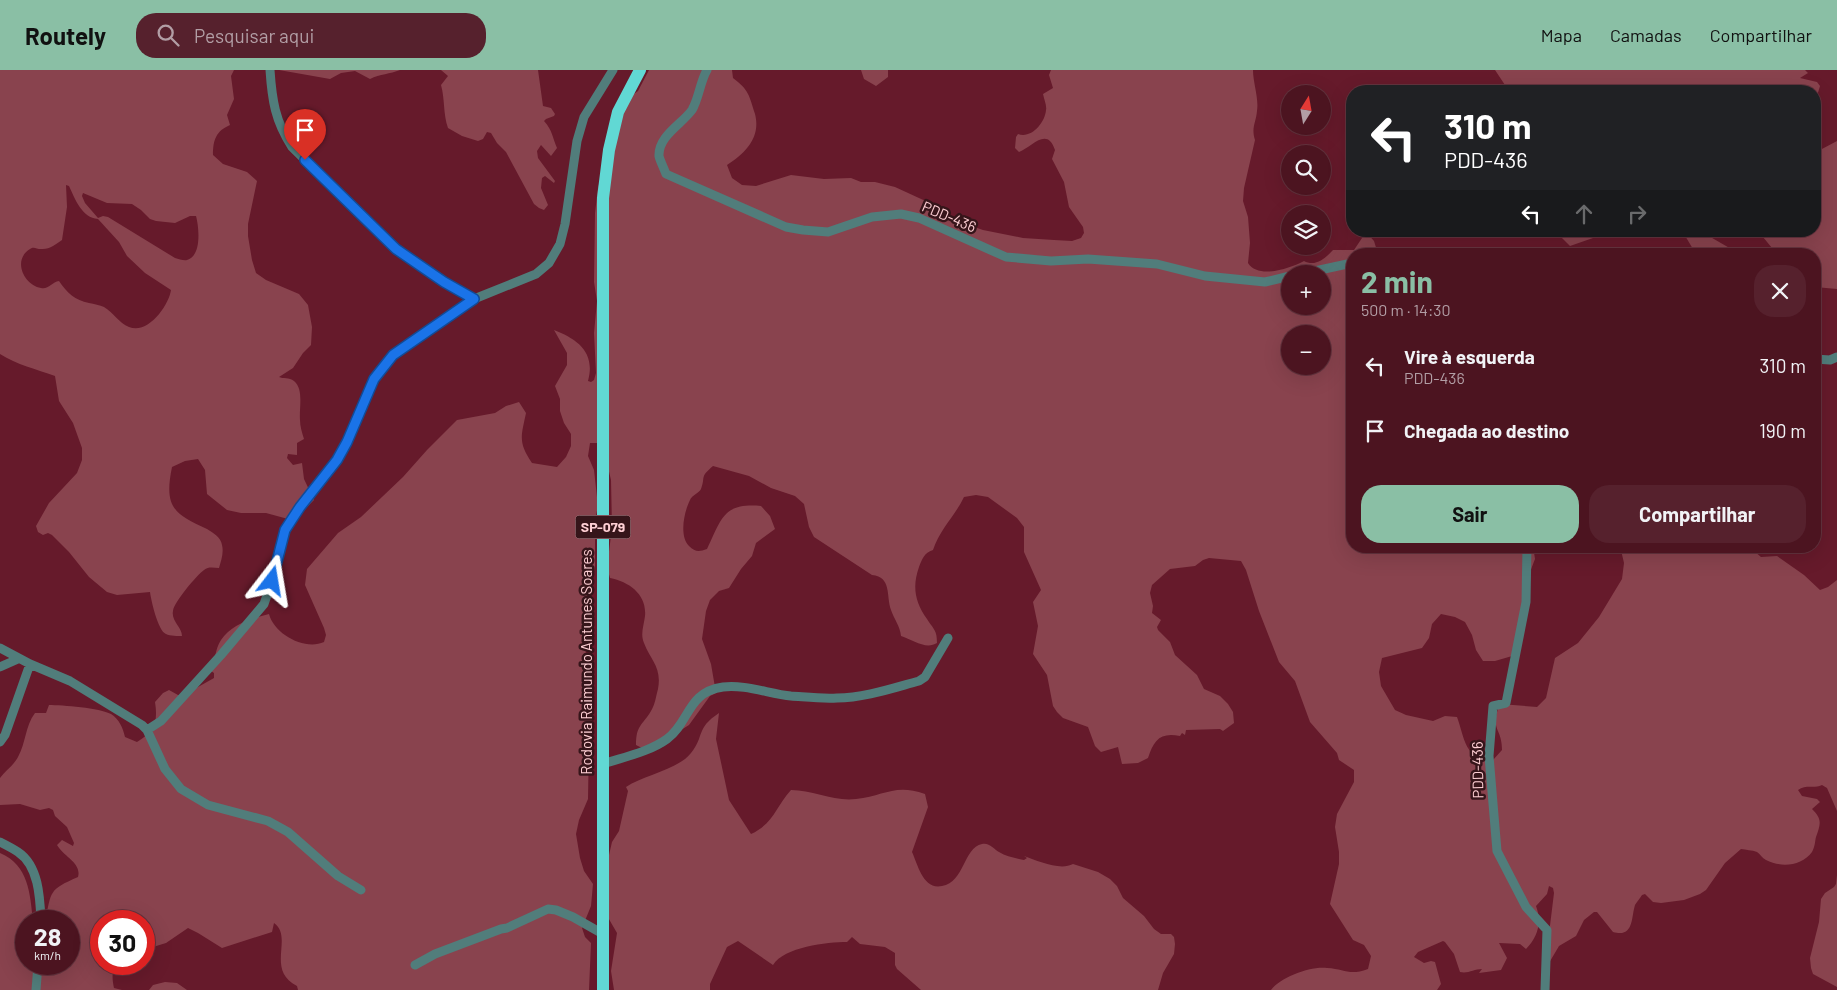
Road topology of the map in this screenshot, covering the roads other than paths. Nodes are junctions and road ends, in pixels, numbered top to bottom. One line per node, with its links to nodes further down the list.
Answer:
1 (270, 70): 8 (street)
2 (613, 70): 8 (street)
3 (640, 70): 19 (highway, Rodovia Raimundo Antunes Soares / SP-079)
4 (707, 70): 7 (street, PDD-436 / PDD-436)
5 (1346, 264): 6 (street)
6 (1331, 268)
7 (1281, 278)
8 (474, 299): 17 (street)
9 (1837, 357): 10 (street)
10 (1821, 359)
11 (1527, 553): 28 (street, PDD-436 / PDD-436)
12 (948, 638): 19 (street)
13 (0, 648): 14 (street)
14 (18, 659): 15 (street); 16 (street)
15 (30, 664): 17 (street); 18 (street)
16 (0, 667)
17 (147, 730): 21 (street)
18 (0, 742)
19 (603, 764): 23 (highway, Rodovia Raimundo Antunes Soares / SP-079)
20 (0, 842): 22 (street)
21 (360, 890)
22 (40, 910)
23 (602, 934): 24 (street); 27 (highway, Rodovia Raimundo Antunes Soares / SP-079)
24 (416, 965)
25 (37, 975): 26 (street)
26 (36, 990)
27 (603, 990)
28 (1545, 990)

